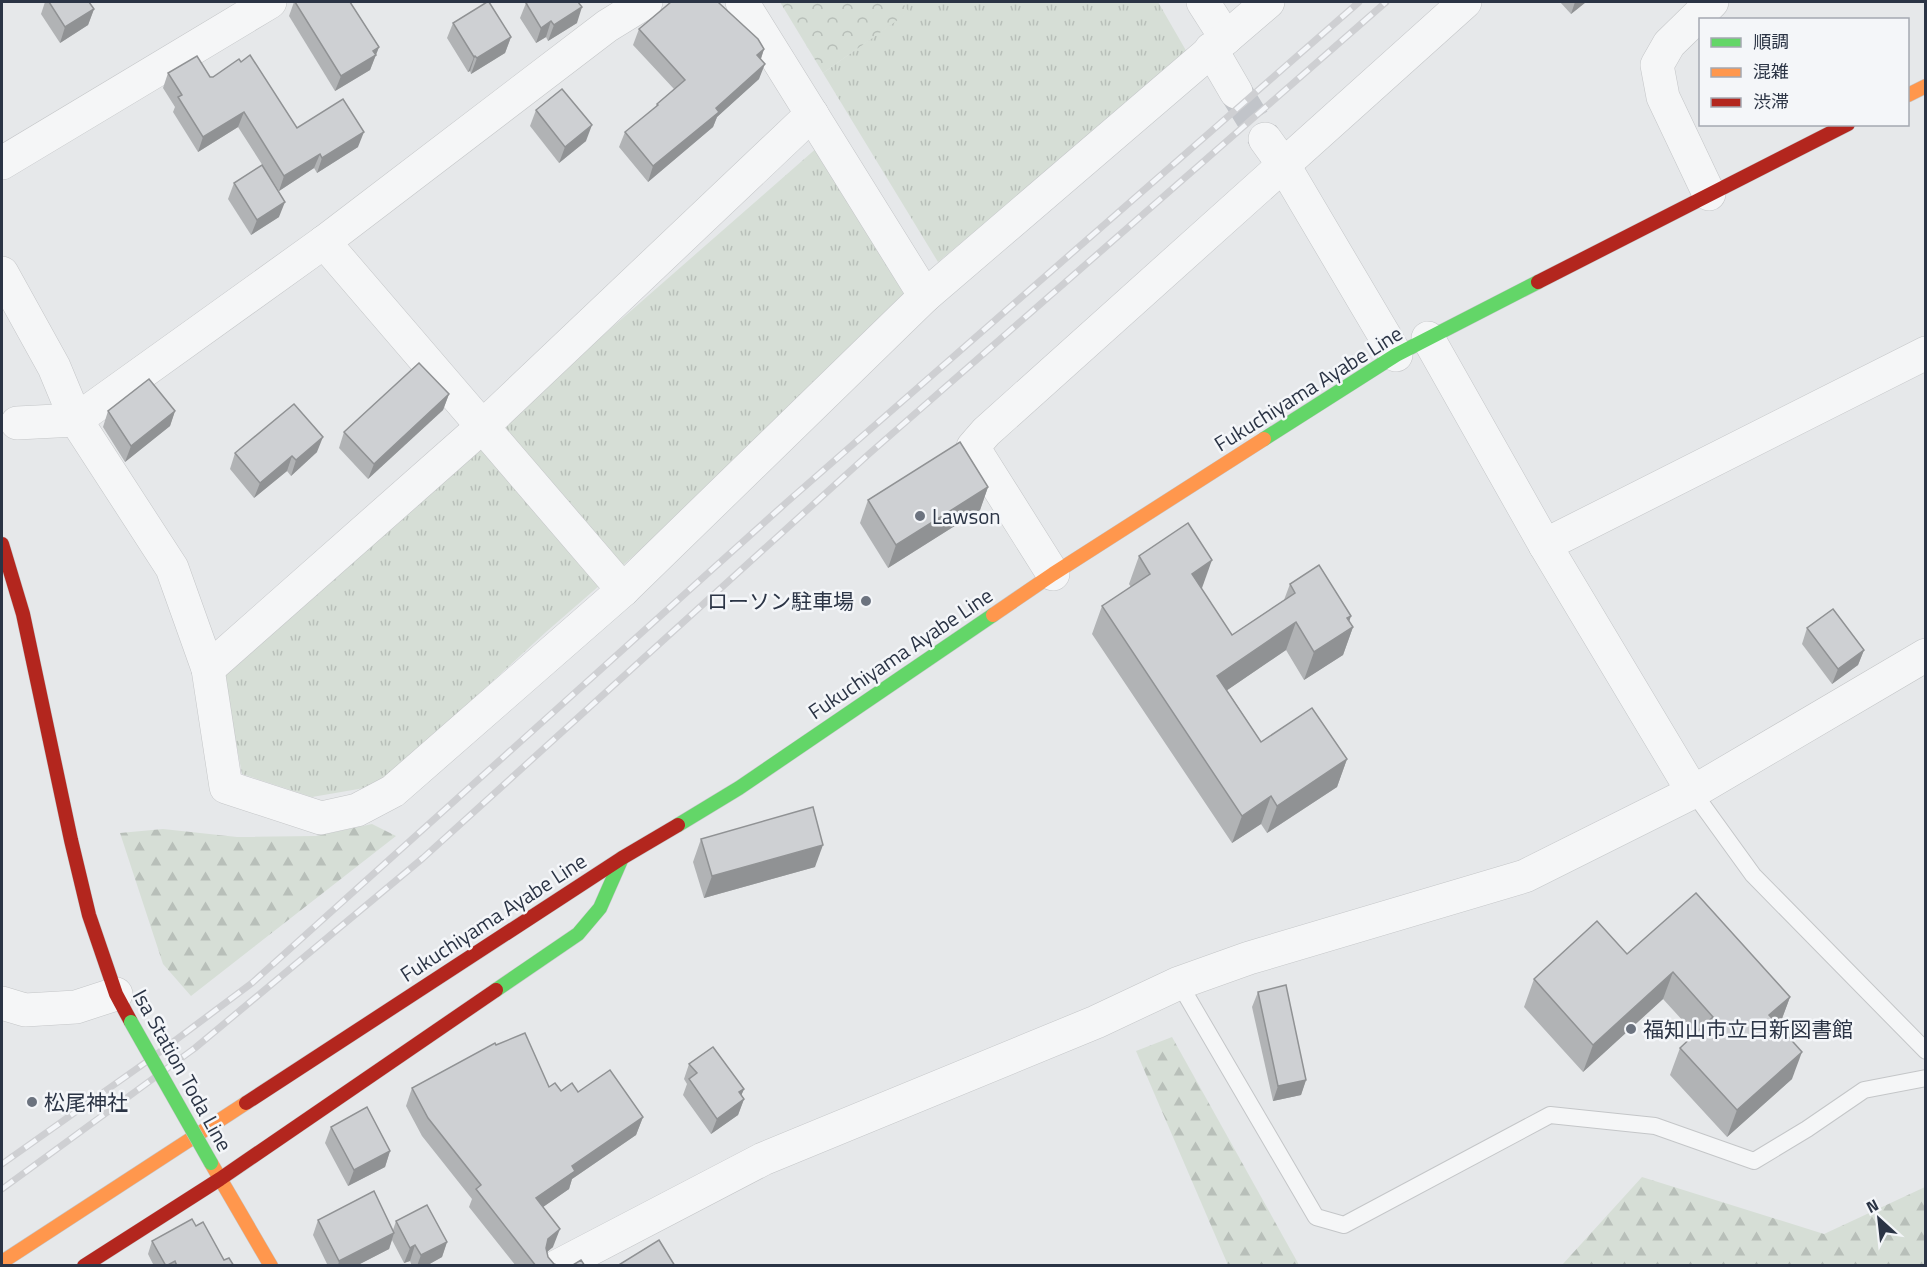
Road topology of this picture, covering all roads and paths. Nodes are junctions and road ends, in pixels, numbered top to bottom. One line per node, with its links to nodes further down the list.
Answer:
1 (270, 2): 16 (street)
2 (646, 2): 8 (street)
3 (742, 2): 13 (street)
4 (1203, 2): 9 (street)
5 (1268, 2): 9 (street)
6 (1465, 2): 15 (street)
7 (1712, 2): 17 (street)
8 (600, 14): 18 (street)
9 (1218, 44): 11 (street); 20 (street)
10 (1926, 86): 12 (main road)
11 (1236, 92)
12 (1909, 94)
13 (812, 114): 20 (street); 26 (street)
14 (1844, 126): 17 (main road, Fukuchiyama Ayabe Line)
15 (1274, 152): 23 (street); 29 (street)
16 (2, 163)
17 (1708, 194): 21 (main road, Fukuchiyama Ayabe Line)
18 (324, 242): 24 (street); 26 (street)
19 (2, 273): 24 (street)
20 (925, 296): 30 (street)
21 (1428, 338): 23 (main road, Fukuchiyama Ayabe Line); 28 (street)
22 (1926, 352): 28 (street)
23 (1396, 355): 29 (main road, Fukuchiyama Ayabe Line)
24 (76, 420): 25 (street); 32 (street)
25 (17, 423)
26 (483, 426): 30 (street); 32 (street)
27 (2, 544): 37 (main road, Isa Station Toda Line)
28 (1545, 545): 33 (street)
29 (1053, 574): 34 (main road, Fukuchiyama Ayabe Line)
30 (623, 590): 32 (street)
31 (1926, 655): 33 (street)
32 (208, 669)
33 (1693, 792): 35 (street); 38 (lane)
34 (622, 858): 40 (main road, Isa Station Toda Line); 41 (main road, Fukuchiyama Ayabe Line)
35 (1179, 983): 39 (lane); 44 (street)
36 (2, 1003): 37 (street)
37 (124, 1008): 40 (main road, Isa Station Toda Line, bridge)
38 (1926, 1051)
39 (1926, 1078)
40 (220, 1179): 42 (main road); 43 (main road)
41 (2, 1262)
42 (84, 1266)
43 (271, 1266)
44 (558, 1266)

